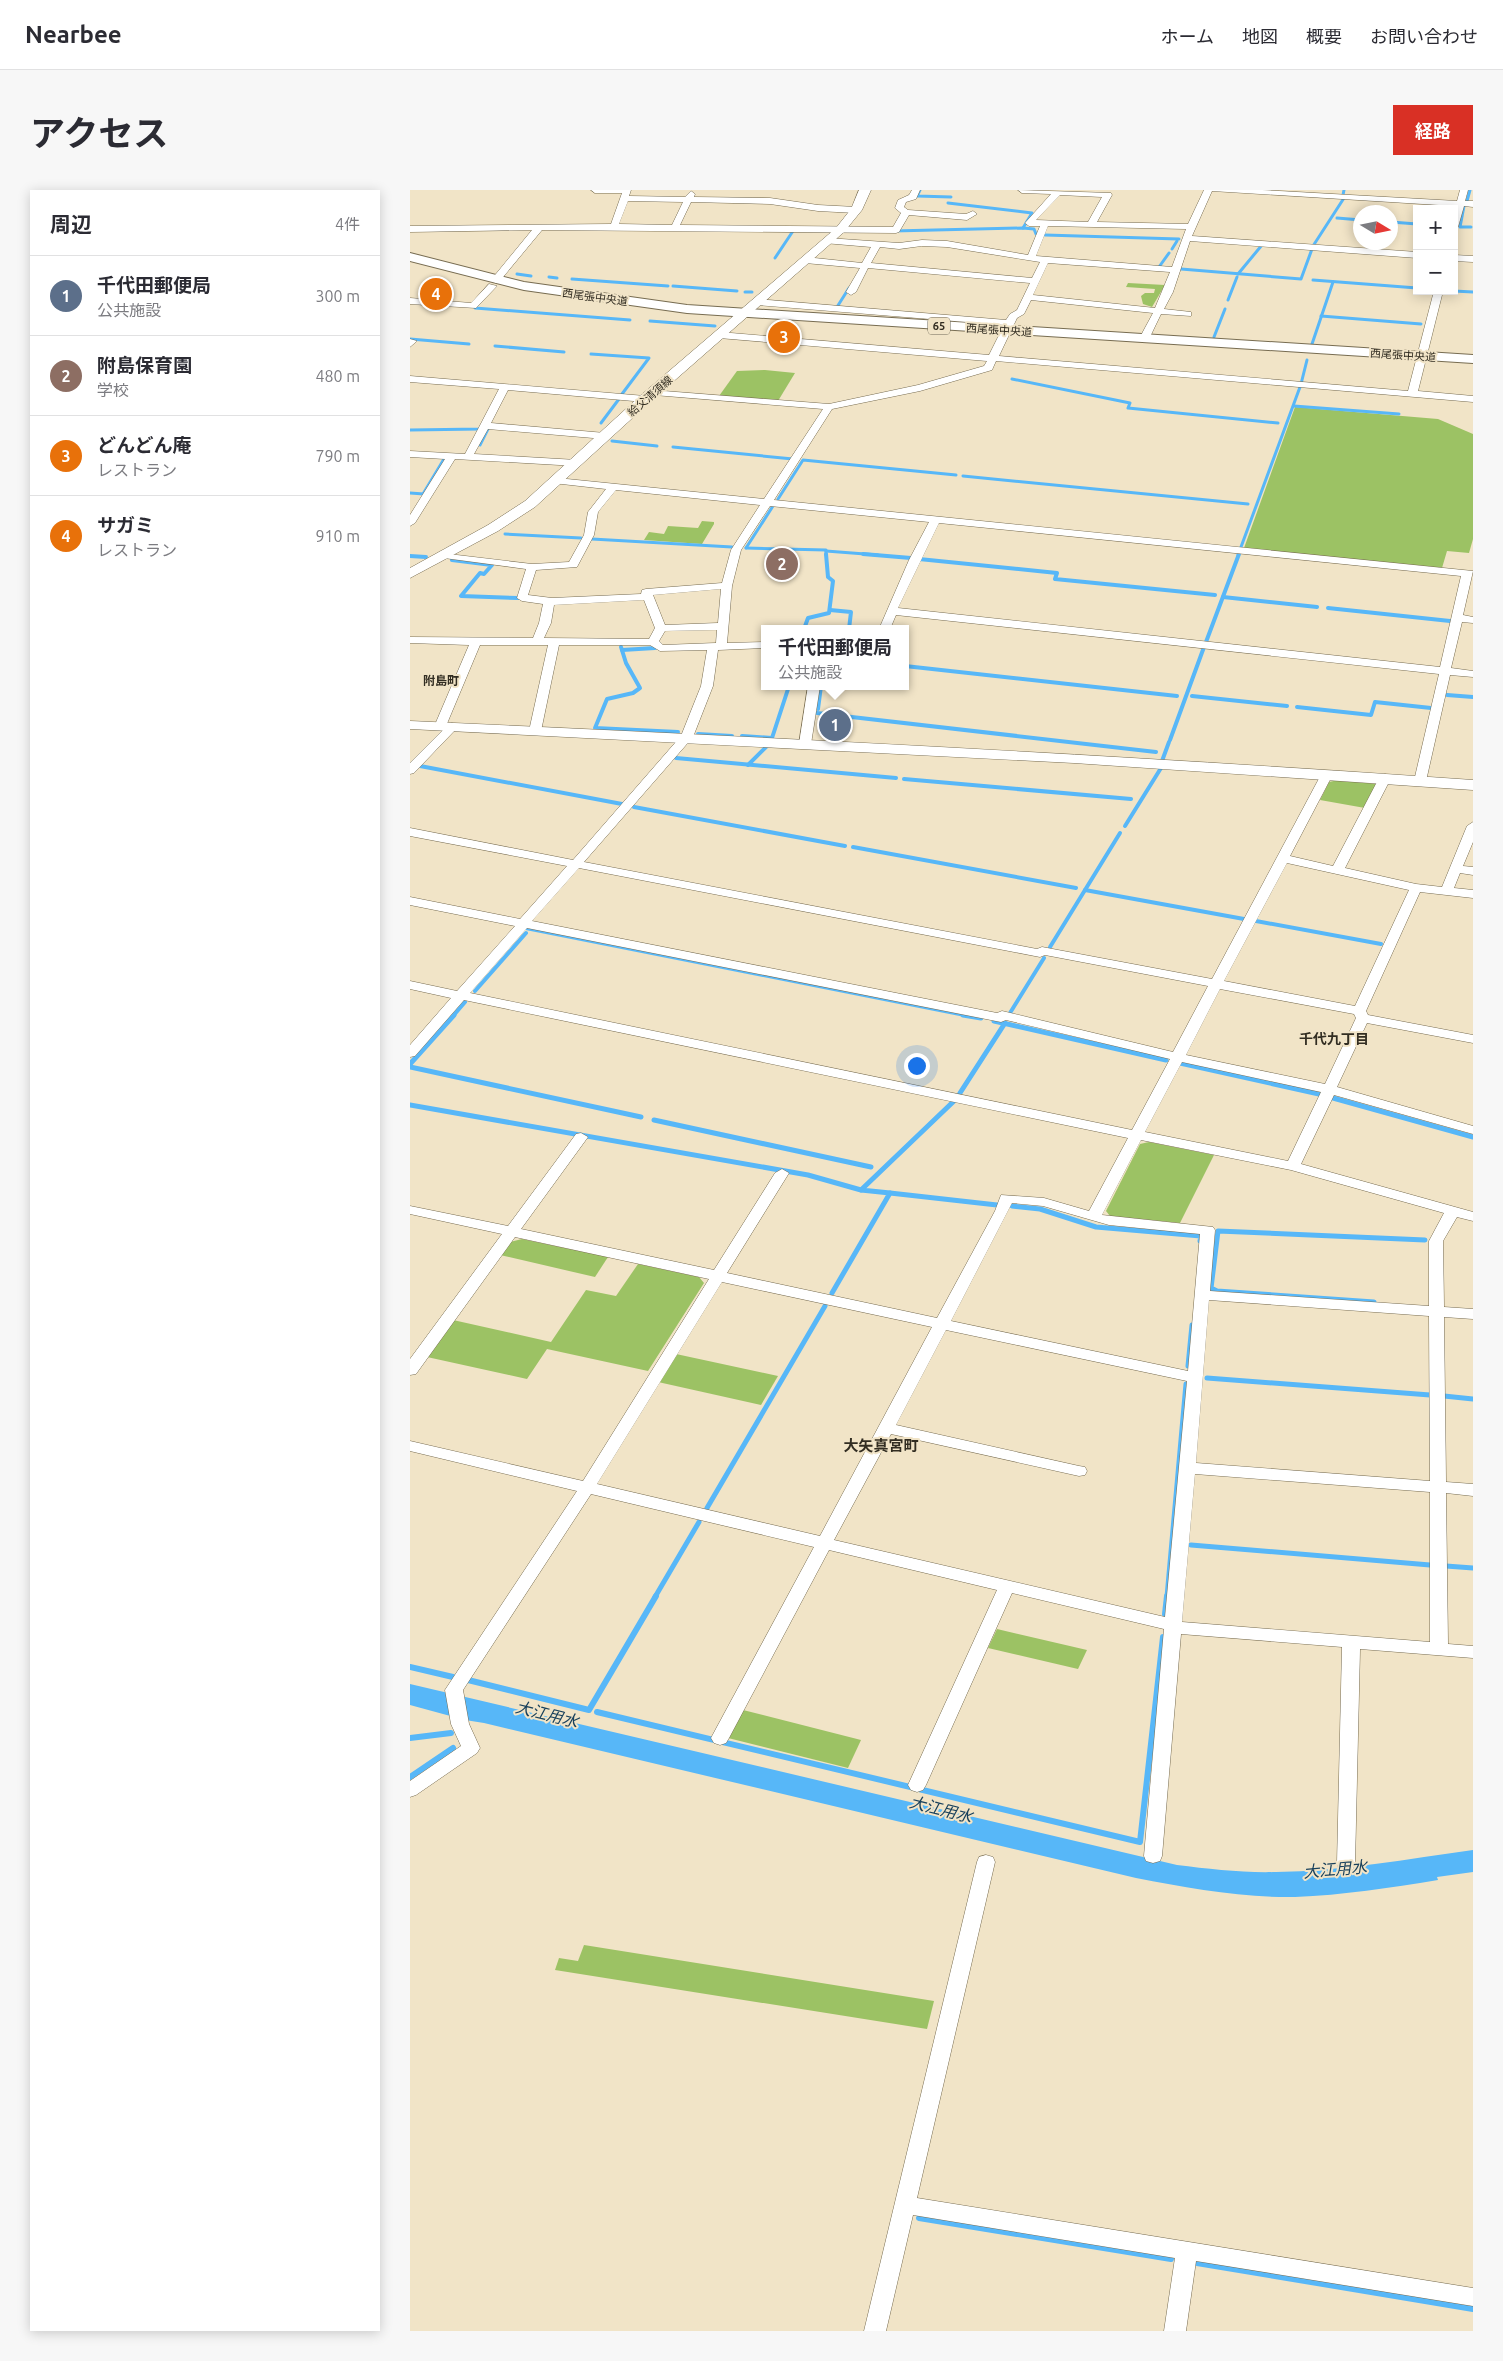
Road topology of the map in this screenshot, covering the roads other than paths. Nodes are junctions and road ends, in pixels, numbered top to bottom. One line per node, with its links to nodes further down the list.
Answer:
1 (595, 190): 12 (street)
2 (693, 190): 14 (street)
3 (775, 190): 15 (street)
4 (865, 190): 18 (main road, 給父清須線)
5 (916, 190): 20 (street)
6 (1022, 190): 13 (street)
7 (1208, 190): 26 (street)
8 (1215, 190): 11 (street)
9 (1464, 190): 16 (street)
10 (1081, 191): 13 (street); 23 (street)
11 (1235, 191): 16 (street)
12 (626, 193): 14 (street); 24 (street)
13 (1057, 193): 22 (street)
14 (688, 200): 15 (street); 25 (street)
15 (770, 201): 18 (street)
16 (1460, 203): 17 (street); 19 (street)
17 (1473, 204)
18 (856, 210): 29 (main road, 給父清須線)
19 (1458, 211)
20 (906, 212): 21 (street); 29 (street)
21 (973, 214)
22 (1045, 223): 23 (street); 34 (street)
23 (1091, 224): 26 (street)
24 (614, 227): 25 (street); 27 (street)
25 (675, 227): 29 (street)
26 (1191, 227): 30 (street)
27 (540, 228): 28 (street); 44 (street)
28 (410, 229)
29 (840, 230): 31 (main road, 給父清須線)
30 (1187, 238): 33 (street); 42 (street)
31 (827, 242): 32 (street); 38 (main road, 給父清須線)
32 (877, 244): 34 (street); 41 (street)
33 (1413, 255)
34 (1032, 256): 39 (street)
35 (410, 257): 44 (main road, 西尾張中央道 / 65)
36 (1458, 258): 37 (street)
37 (1473, 259)
38 (805, 260): 41 (street); 49 (main road, 給父清須線)
39 (1044, 260): 42 (street); 43 (street)
40 (410, 266): 44 (main road, 西尾張中央道 / 65)
41 (866, 266): 43 (street); 45 (street)
42 (1175, 270): 50 (street)
43 (1035, 281): 47 (street)
44 (494, 283): 48 (street); 53 (main road, 西尾張中央道 / 65)
45 (850, 292)
46 (1437, 295): 57 (street)
47 (1027, 297): 50 (street); 54 (street)
48 (410, 301)
49 (757, 302): 51 (street); 53 (main road, 給父清須線)
50 (1157, 309): 52 (street); 56 (street)
51 (794, 311): 53 (main road, 西尾張中央道 / 65); 54 (main road, 西尾張中央道 / 65)
52 (1188, 314)
53 (742, 315): 54 (main road, 西尾張中央道 / 65); 55 (main road, 給父清須線)
54 (1007, 330): 56 (main road, 西尾張中央道 / 65); 57 (main road, 西尾張中央道 / 65); 59 (street)
55 (719, 335): 59 (street); 64 (main road, 給父清須線)
56 (1144, 339): 57 (main road, 西尾張中央道 / 65)
57 (1421, 359): 58 (main road, 西尾張中央道 / 65); 60 (main road, 西尾張中央道 / 65); 63 (street)
58 (1473, 359)
59 (989, 366): 63 (street); 66 (street)
60 (1473, 366)
61 (410, 379): 62 (street)
62 (505, 387): 64 (street); 67 (street)
63 (1412, 394): 65 (street)
64 (649, 395): 66 (street); 68 (main road, 給父清須線)
65 (1473, 399)
66 (829, 407): 75 (street)
67 (485, 426): 68 (street); 71 (street)
68 (605, 436): 72 (main road, 給父清須線)
69 (410, 454): 70 (street)
70 (451, 456): 71 (street); 77 (street)
71 (468, 457): 72 (street)
72 (577, 463): 73 (main road, 給父清須線)
73 (557, 481): 74 (street); 78 (main road, 給父清須線)
74 (614, 486): 75 (street); 79 (street)
75 (769, 502): 76 (street); 82 (street)
76 (935, 520): 81 (street); 85 (street)
77 (410, 523)
78 (444, 555): 79 (street); 80 (main road, 給父清須線)
79 (532, 567): 84 (street)
80 (410, 574)
81 (1470, 574): 86 (street)
82 (727, 586): 83 (street); 89 (street)
83 (648, 596): 84 (street); 90 (street)
84 (548, 602): 93 (street)
85 (892, 611): 88 (street); 98 (street)
86 (1457, 618): 87 (street); 98 (street)
87 (1473, 620)
88 (886, 625)
89 (723, 626): 90 (street); 97 (street)
90 (661, 628): 95 (street)
91 (410, 640): 92 (street)
92 (476, 641): 93 (street); 102 (street)
93 (537, 641): 94 (street)
94 (554, 641): 95 (street); 103 (street)
95 (653, 642): 97 (street)
96 (761, 646): 97 (street)
97 (717, 647): 104 (street)
98 (1445, 670): 99 (street); 109 (street)
99 (1473, 674)
100 (813, 690): 105 (street)
101 (410, 725): 102 (street)
102 (446, 727): 103 (street); 106 (street)
103 (536, 731): 104 (street)
104 (687, 737): 105 (street); 114 (street)
105 (805, 744): 107 (street)
106 (410, 770)
107 (1327, 774): 108 (street); 113 (street)
108 (1385, 778): 109 (street); 115 (street)
109 (1420, 781): 110 (street)
110 (1473, 785)
111 (1473, 826): 116 (street)
112 (410, 832): 114 (street)
113 (1283, 858): 115 (street); 123 (street)
114 (576, 864): 122 (street); 123 (street)
115 (1338, 869): 118 (street)
116 (1456, 869): 117 (street); 119 (street)
117 (1473, 871)
118 (1416, 888): 119 (street); 126 (street)
119 (1447, 891): 120 (street)
120 (1473, 894)
121 (410, 901): 122 (street)
122 (522, 926): 125 (street); 129 (street)
123 (1216, 984): 126 (street); 129 (street)
124 (410, 985): 125 (street)
125 (460, 996): 128 (street); 132 (street)
126 (1361, 1015): 127 (street); 130 (street)
127 (1473, 1039)
128 (410, 1054)
129 (1178, 1057): 130 (street); 132 (street)
130 (1329, 1089): 131 (street); 134 (street)
131 (1473, 1130)
132 (1136, 1135): 134 (street); 138 (street)
133 (580, 1137): 140 (street)
134 (1293, 1166): 137 (street)
135 (782, 1174): 141 (street)
136 (410, 1210): 140 (street)
137 (1452, 1212): 139 (street); 143 (street)
138 (1093, 1217): 142 (street); 145 (street)
139 (1473, 1217)
140 (511, 1232): 141 (street); 146 (street)
141 (717, 1276): 145 (street); 153 (street)
142 (1202, 1294): 143 (street); 147 (street)
143 (1436, 1312): 144 (street); 152 (street)
144 (1473, 1314)
145 (942, 1324): 147 (street); 148 (street)
146 (410, 1370)
147 (1195, 1378): 150 (street)
148 (886, 1428): 151 (street); 155 (street)
149 (410, 1446): 153 (street)
150 (1187, 1468): 152 (street); 157 (street)
151 (1079, 1472)
152 (1438, 1486): 154 (street); 159 (street)
153 (587, 1488): 155 (street); 163 (street)
154 (1473, 1490)
155 (825, 1544): 156 (street); 161 (street)
156 (1007, 1586): 157 (street); 162 (street)
157 (1173, 1626): 158 (street); 164 (street)
158 (1351, 1642): 159 (street); 166 (street)
159 (1439, 1649): 160 (street)
160 (1473, 1652)
161 (720, 1738)
162 (916, 1785)
163 (410, 1790)
164 (1153, 1856)
165 (986, 1862): 167 (street)
166 (1346, 1864)
167 (905, 2205): 168 (street); 170 (street)
168 (1188, 2251): 169 (street); 171 (street)
169 (1473, 2297)
170 (876, 2331)
171 (1175, 2331)

